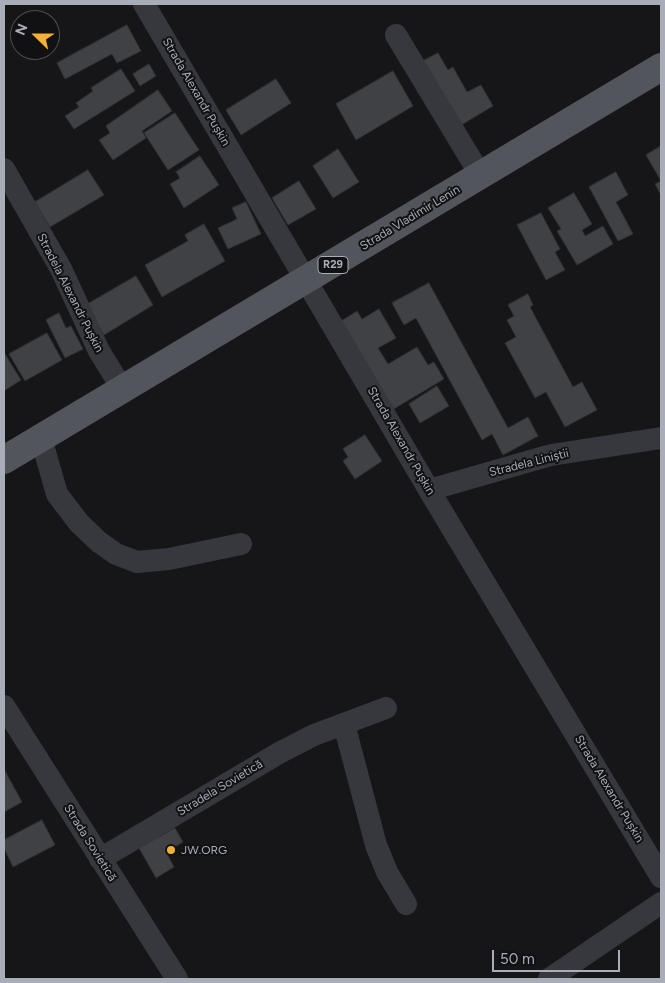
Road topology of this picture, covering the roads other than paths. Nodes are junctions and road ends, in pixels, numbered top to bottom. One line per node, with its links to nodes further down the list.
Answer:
1 (144, 4): 6 (street, Strada Alexandr Pușkin)
2 (396, 35): 5 (street)
3 (661, 67): 5 (main road, Strada Vladimir Lenin / R29)
4 (4, 169): 7 (street, Stradela Alexandr Pușkin)
5 (481, 176): 6 (main road, Strada Vladimir Lenin / R29)
6 (306, 280): 7 (main road, Strada Vladimir Lenin / R29); 11 (street, Strada Alexandr Pușkin)
7 (123, 390): 8 (main road, Strada Vladimir Lenin / R29)
8 (41, 438): 10 (main road, Strada Vladimir Lenin / R29); 12 (street)
9 (661, 438): 11 (street, Stradela Liniștii)
10 (4, 460)
11 (429, 490): 17 (street, Strada Alexandr Pușkin)
12 (241, 544)
13 (4, 706): 16 (street, Strada Sovietică)
14 (386, 708): 15 (street, Stradela Sovietică)
15 (344, 724): 16 (street, Stradela Sovietică); 19 (street)
16 (100, 859): 20 (street, Strada Sovietică)
17 (661, 877)
18 (661, 903): 21 (street)
19 (406, 904)
20 (177, 979)
21 (549, 979)

